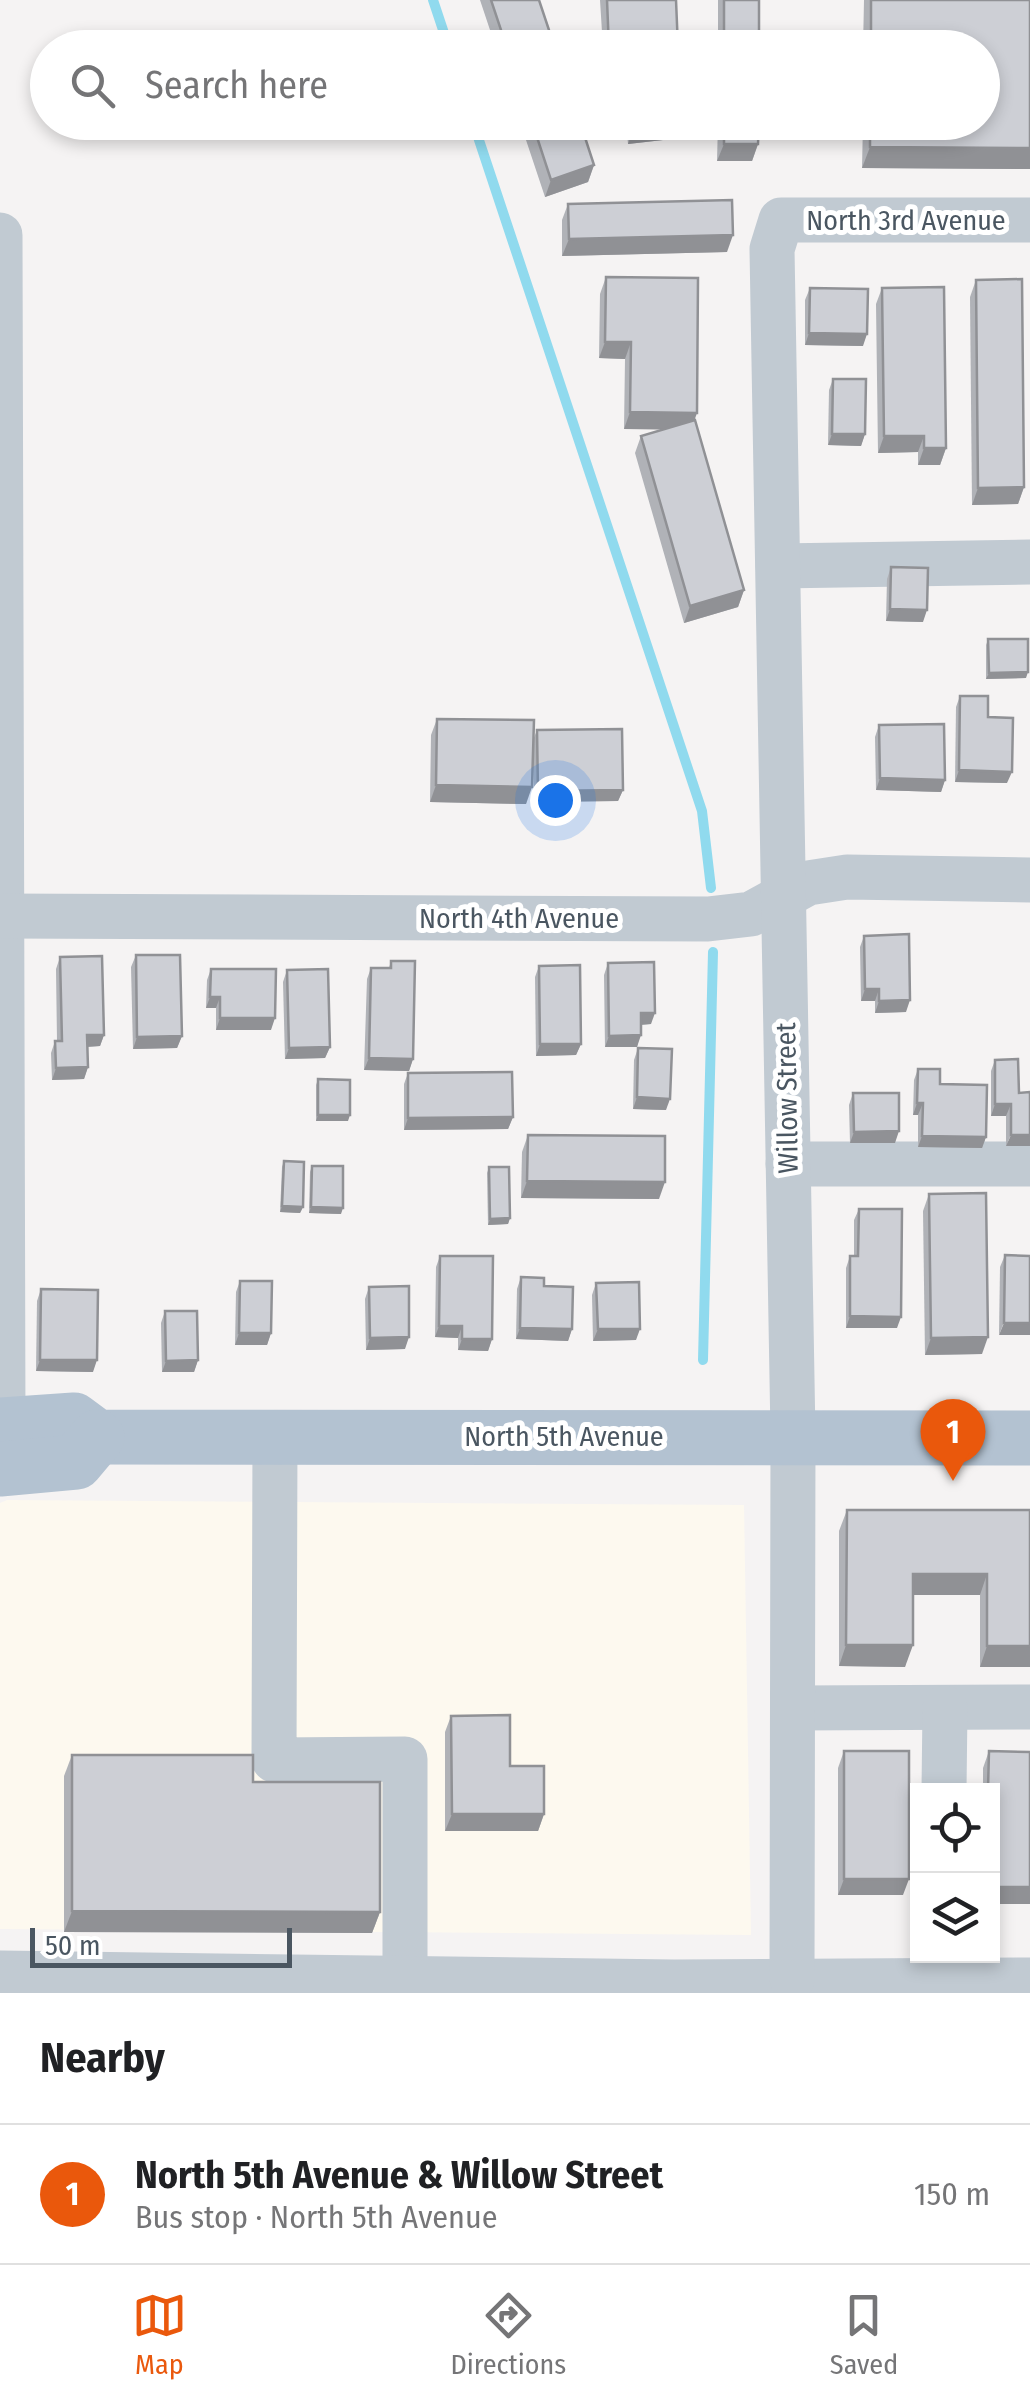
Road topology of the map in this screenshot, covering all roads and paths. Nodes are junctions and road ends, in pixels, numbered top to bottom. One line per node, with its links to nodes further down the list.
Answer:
1 (782, 220): 2 (street, North 3rd Avenue); 5 (street, Willow Street)
2 (1030, 220)
3 (0, 235): 8 (street)
4 (1030, 562): 5 (street)
5 (778, 566): 7 (street, Willow Street)
6 (1030, 880): 7 (street, North 4th Avenue)
7 (784, 898): 8 (street, North 4th Avenue); 9 (street, Willow Street)
8 (1, 916): 14 (street)
9 (788, 1164): 10 (street); 12 (street, Willow Street)
10 (1030, 1164)
11 (275, 1436): 12 (main road, North 5th Avenue); 14 (main road, North 5th Avenue); 23 (street)
12 (792, 1436): 13 (main road, North 5th Avenue); 16 (street, Willow Street)
13 (1030, 1438)
14 (1, 1439)
15 (1030, 1707): 17 (street)
16 (792, 1708): 17 (street); 24 (street, Willow Street)
17 (944, 1708): 18 (street)
18 (944, 1783)
19 (941, 1967): 21 (street); 24 (street)
20 (0, 1974): 22 (street)
21 (1030, 1980)
22 (215, 1984): 23 (street)
23 (427, 1984): 25 (street)
24 (772, 1984): 25 (street)
25 (674, 1987)

